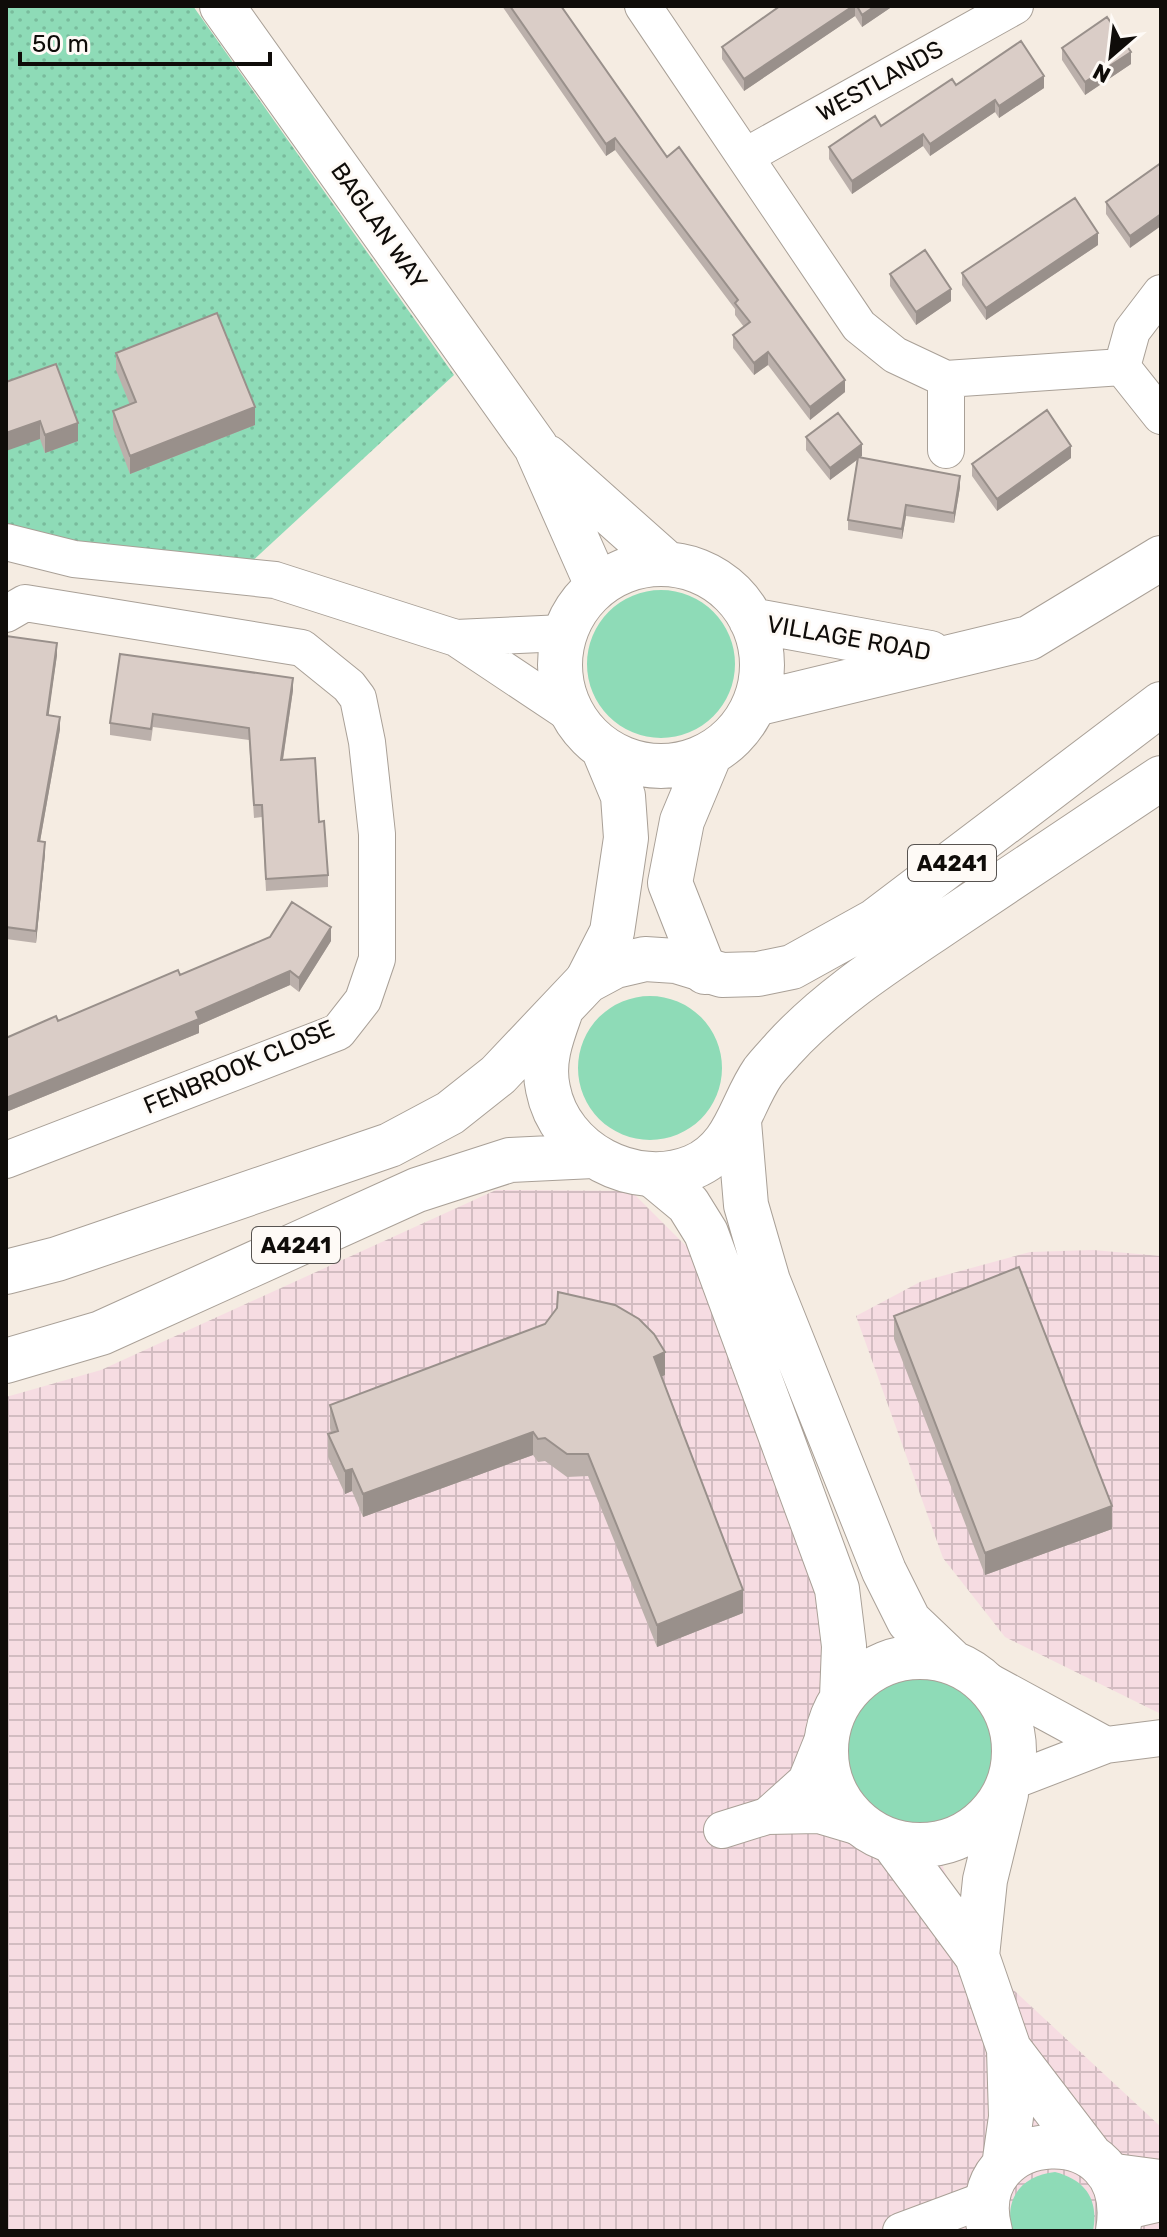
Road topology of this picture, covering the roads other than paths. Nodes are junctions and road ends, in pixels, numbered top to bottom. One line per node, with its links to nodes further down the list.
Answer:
1 (222, 6): 9 (street, BAGLAN WAY)
2 (643, 6): 4 (street)
3 (1015, 6): 4 (street, WESTLANDS)
4 (746, 156): 7 (street)
5 (1161, 293): 6 (street)
6 (1122, 367): 7 (street); 8 (street)
7 (946, 379): 10 (street)
8 (1161, 416)
9 (536, 447): 13 (street, BAGLAN WAY); 14 (street, BAGLAN WAY)
10 (946, 450)
11 (6, 542): 18 (street)
12 (1161, 558): 19 (street, VILLAGE ROAD)
13 (666, 563): 14 (street); 16 (street)
14 (597, 585): 17 (street)
15 (6, 614): 30 (street, FENBROOK CLOSE)
16 (751, 620): 19 (street, VILLAGE ROAD); 20 (street)
17 (564, 633): 18 (street); 22 (street)
18 (456, 638): 22 (street)
19 (947, 656): 20 (street, VILLAGE ROAD)
20 (755, 704): 24 (street)
21 (1161, 704): 26 (street, A4241)
22 (573, 716): 23 (street)
23 (603, 748): 24 (street); 27 (street)
24 (710, 754): 26 (street)
25 (1161, 778): 28 (street, A4241)
26 (705, 972): 27 (street, A4241)
27 (574, 996): 29 (street, A4241); 32 (street, A4241)
28 (739, 1122): 31 (street, A4241); 34 (street)
29 (593, 1156): 31 (street, A4241); 33 (street, A4241)
30 (6, 1160)
31 (653, 1175): 35 (street)
32 (6, 1272)
33 (6, 1361)
34 (965, 1669): 35 (street); 37 (street); 38 (street)
35 (835, 1713): 39 (street); 41 (street)
36 (1161, 1738): 37 (street)
37 (1106, 1745): 38 (street)
38 (1009, 1786): 41 (street); 42 (street)
39 (767, 1816): 40 (street); 41 (street)
40 (722, 1830)
41 (880, 1836): 42 (street)
42 (977, 1956): 43 (street)
43 (1009, 2049): 44 (street); 46 (street)
44 (1099, 2163): 45 (street); 46 (street); 47 (street)
45 (1161, 2178)
46 (994, 2199): 48 (street)
47 (1134, 2215)
48 (901, 2231)

